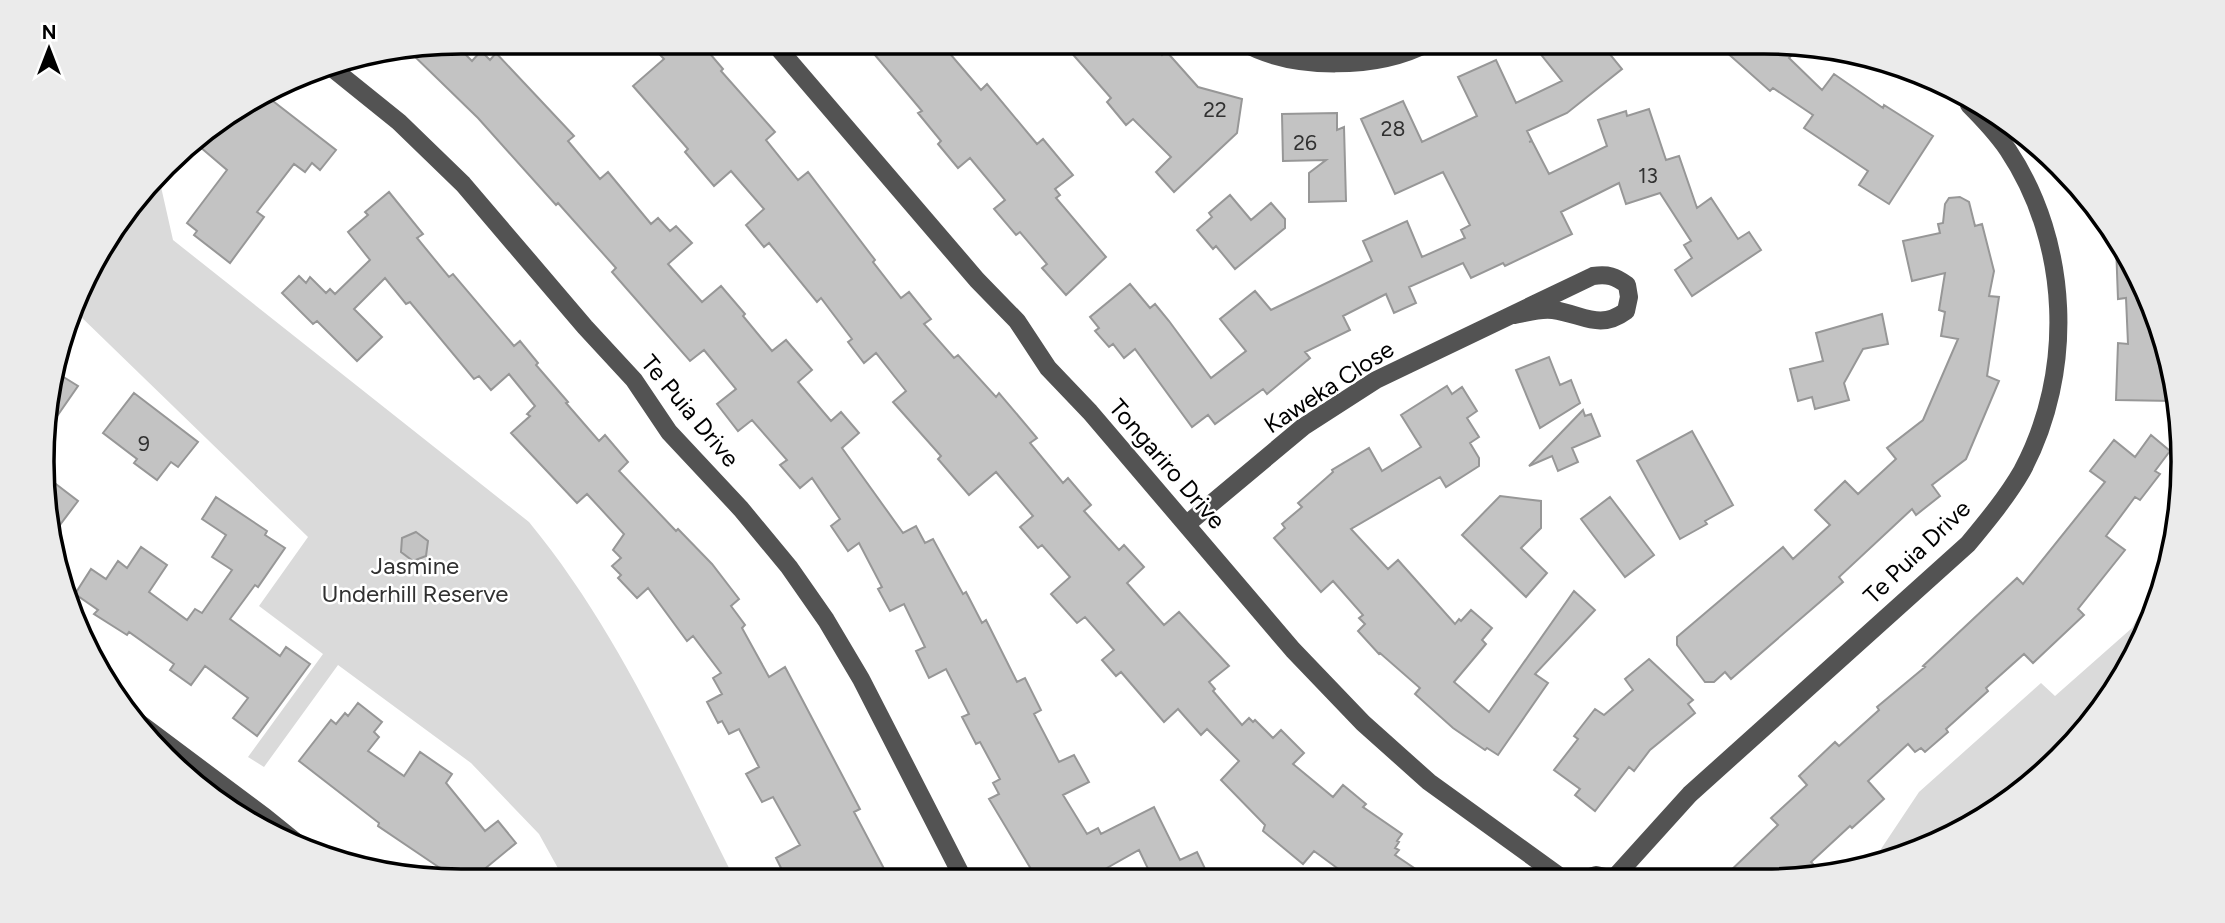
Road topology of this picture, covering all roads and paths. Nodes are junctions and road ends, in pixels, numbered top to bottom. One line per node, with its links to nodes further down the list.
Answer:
1 (783, 54): 7 (street, Tongariro Drive)
2 (1274, 54): 3 (street)
3 (1402, 54)
4 (339, 73): 10 (street, Te Puia Drive)
5 (1979, 116): 12 (street, Te Puia Drive)
6 (1514, 315): 6 (street, Kaweka Close); 7 (street, Kaweka Close)
7 (1187, 524): 11 (street, Tongariro Drive)
8 (180, 755): 9 (street)
9 (246, 807)
10 (958, 869)
11 (1550, 869)
12 (1620, 869)

